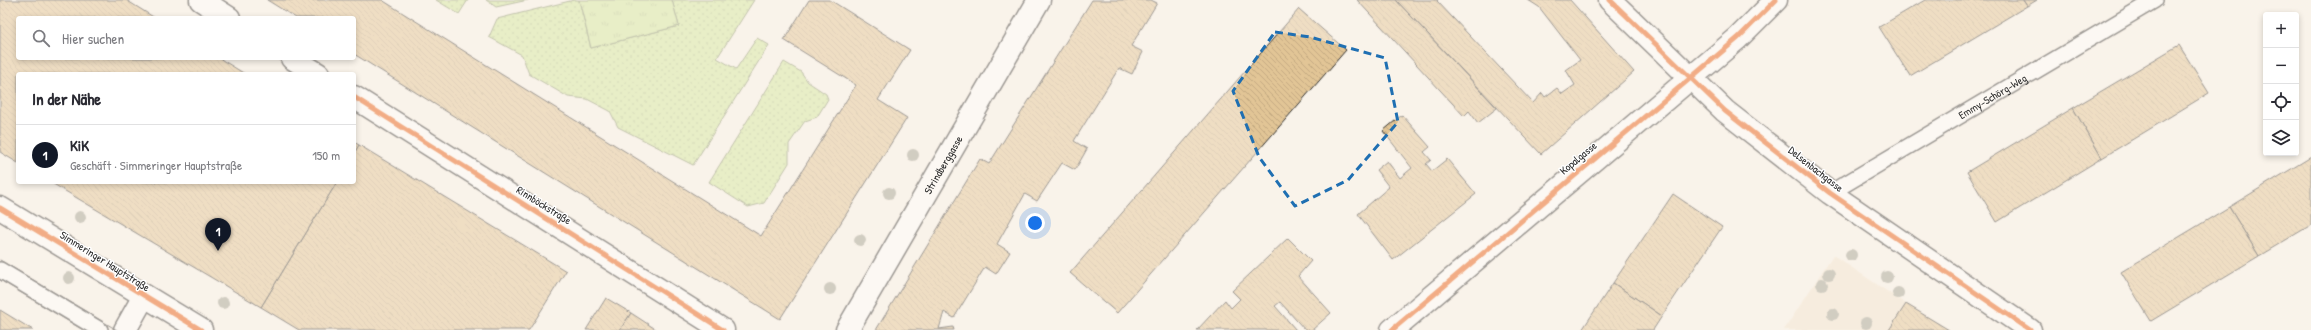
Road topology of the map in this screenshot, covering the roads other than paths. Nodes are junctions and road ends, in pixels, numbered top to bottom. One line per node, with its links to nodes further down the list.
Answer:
1 (200, 0): 6 (street)
2 (1039, 0): 19 (street, Strindberggasse)
3 (1610, 0): 9 (street, Delsenbachgasse)
4 (1776, 0): 9 (street, Kopalgasse)
5 (2155, 0): 11 (lane, Emmy-Schörg-Weg)
6 (226, 16)
7 (295, 60): 8 (street)
8 (315, 72)
9 (1690, 77): 11 (street, Delsenbachgasse); 20 (street, Kopalgasse)
10 (356, 98): 18 (street, Rinnböckstraße)
11 (1830, 193): 21 (street, Delsenbachgasse)
12 (0, 208): 14 (street, Simmeringer Hauptstraße)
13 (0, 270): 15 (lane)
14 (144, 296): 16 (street); 17 (street, Simmeringer Hauptstraße)
15 (100, 330)
16 (125, 330)
17 (201, 330)
18 (723, 330)
19 (847, 330)
20 (1392, 330)
21 (2030, 330)

